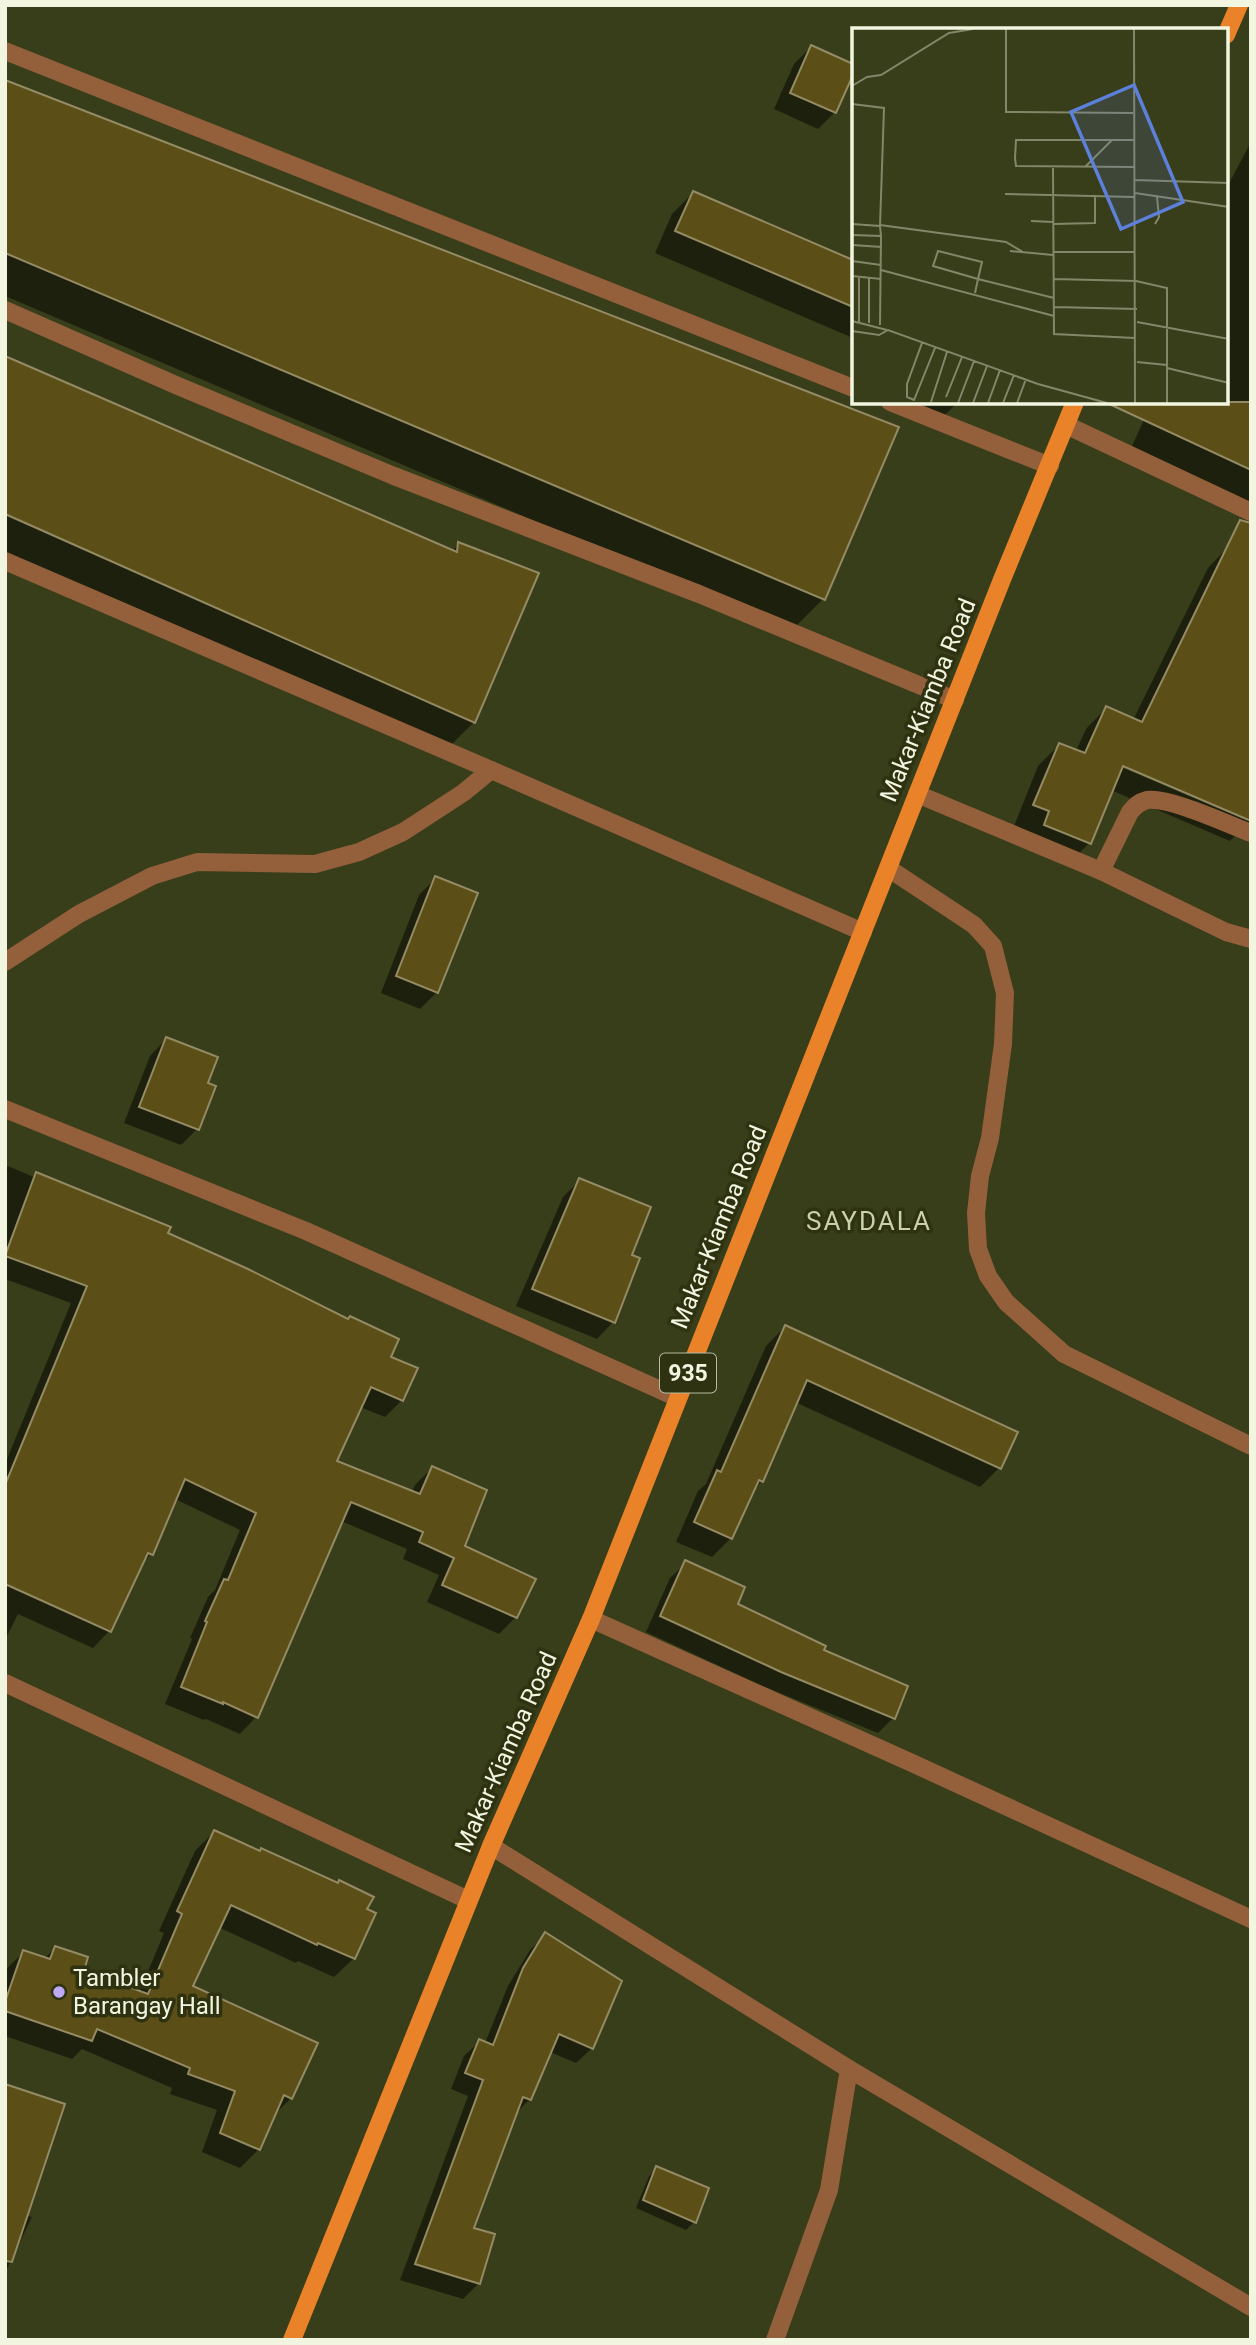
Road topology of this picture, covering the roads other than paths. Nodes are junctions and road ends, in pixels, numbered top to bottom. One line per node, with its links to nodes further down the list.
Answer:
1 (1239, 5): 2 (street); 3 (main road)
2 (1251, 12)
3 (1228, 30)
4 (5, 51): 6 (street)
5 (5, 310): 13 (street)
6 (852, 388)
7 (895, 404): 10 (street)
8 (1075, 404): 9 (main road, Makar-Kiamba Road / 935)
9 (1066, 425): 10 (main road, Makar-Kiamba Road / 935); 11 (street)
10 (1050, 466): 13 (main road, Makar-Kiamba Road / 935)
11 (1251, 512)
12 (5, 561): 14 (street)
13 (955, 699): 15 (main road, Makar-Kiamba Road / 935)
14 (491, 770): 19 (street); 21 (street)
15 (917, 794): 17 (main road, Makar-Kiamba Road / 935); 18 (street)
16 (1251, 834): 18 (street)
17 (888, 868): 19 (main road, Makar-Kiamba Road / 935); 24 (street)
18 (1101, 871): 20 (street)
19 (863, 932): 23 (main road, Makar-Kiamba Road / 935)
20 (1251, 939)
21 (5, 961)
22 (5, 1109): 23 (street)
23 (678, 1398): 25 (main road, Makar-Kiamba Road / 935)
24 (1251, 1446)
25 (591, 1619): 27 (main road, Makar-Kiamba Road / 935); 29 (street)
26 (5, 1683): 28 (street)
27 (491, 1846): 28 (main road, Makar-Kiamba Road / 935); 30 (street)
28 (468, 1900): 32 (main road, Makar-Kiamba Road / 935)
29 (1251, 1919)
30 (849, 2069): 31 (street); 33 (street)
31 (1251, 2307)
32 (292, 2340)
33 (775, 2340)

